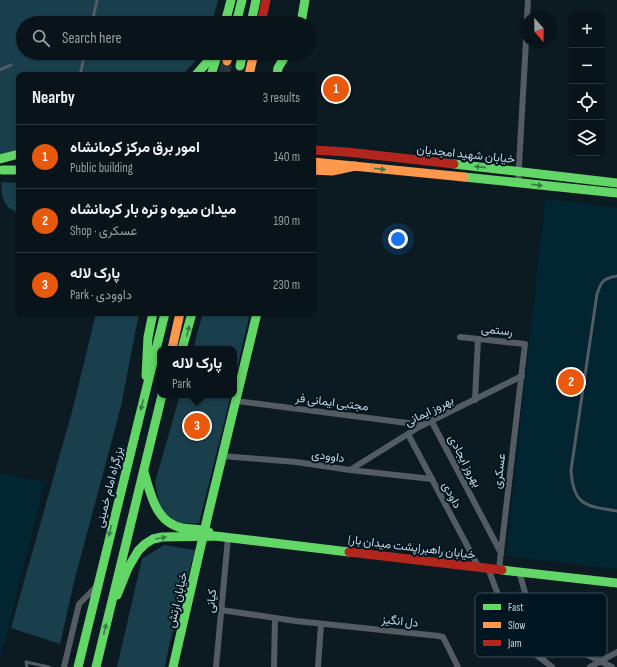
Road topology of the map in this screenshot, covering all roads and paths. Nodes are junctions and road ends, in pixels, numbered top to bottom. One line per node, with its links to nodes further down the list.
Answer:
1 (97, 0): 9 (lane)
2 (231, 0): 10 (main road)
3 (242, 0): 11 (main road)
4 (256, 0): 12 (main road)
5 (266, 0): 13 (main road)
6 (306, 0): 14 (main road)
7 (528, 0): 8 (street)
8 (527, 12)
9 (94, 16)
10 (228, 16)
11 (238, 16)
12 (253, 16)
13 (263, 16)
14 (303, 16)
15 (526, 48): 40 (street)
16 (83, 60): 25 (lane)
17 (210, 60): 26 (main road)
18 (215, 60): 27 (main road)
19 (241, 60): 23 (main road)
20 (252, 60): 28 (main road)
21 (283, 60): 29 (main road)
22 (11, 65): 24 (lane)
23 (240, 66)
24 (0, 70)
25 (81, 72)
26 (199, 72)
27 (213, 72)
28 (250, 72)
29 (277, 72)
30 (316, 144): 32 (main road)
31 (316, 150): 32 (main road, خیابان شهید امجدیان)
32 (347, 152): 40 (main road, خیابان شهید امجدیان, one-way to 32)
33 (16, 155): 34 (main road)
34 (0, 159)
35 (316, 162): 36 (main road, خیابان شهید امجدیان)
36 (355, 166): 38 (main road); 41 (main road, خیابان شهید امجدیان, one-way to 41)
37 (16, 168): 39 (main road)
38 (316, 170)
39 (1, 171)
40 (519, 172): 41 (street); 42 (main road, خیابان شهید امجدیان)
41 (518, 183): 43 (main road, خیابان شهید امجدیان, one-way to 43)
42 (617, 183)
43 (617, 193)
44 (617, 276): 68 (lane)
45 (152, 316): 55 (main road)
46 (164, 316): 55 (main road, بزرگراه امام خمینی)
47 (179, 316): 52 (main road)
48 (191, 316): 53 (main road, one-way to 48)
49 (256, 316): 56 (main road, خیابان ارتش)
50 (460, 337): 51 (street, رستمی)
51 (478, 339): 54 (street, رستمی); 59 (street)
52 (173, 346)
53 (183, 346)
54 (522, 376): 59 (street, بهروز ایمانی); 71 (street, عسکری)
55 (146, 388): 77 (main road, بزرگراه امام خمینی, one-way to 77)
56 (237, 397)
57 (161, 398): 66 (main road)
58 (237, 398): 60 (main road, خیابان ارتش)
59 (475, 400): 61 (street, بهروز ایمانی)
60 (236, 401): 62 (street, مجتبی ایمانی فر); 64 (main road, خیابان ارتش)
61 (432, 422): 62 (street, بهروز ایمانی); 71 (street, بهروز ایجادی)
62 (425, 425): 63 (street, بهروز ایمانی)
63 (408, 434): 65 (street, بهروز ایمانی); 67 (street, داودی)
64 (222, 456): 65 (street, داوودی); 69 (main road, خیابان ارتش)
65 (350, 470): 67 (street, داوودی)
66 (144, 472): 69 (main road); 81 (main road)
67 (432, 479): 72 (street, داودی)
68 (617, 511)
69 (204, 533): 70 (main road, خیابان راهبر(پشت میدان بار)); 81 (main road, one-way to 69); 93 (main road, خیابان ارتش)
70 (228, 538): 72 (main road, خیابان راهبر(پشت میدان بار)); 80 (street, کیانی)
71 (501, 553): 74 (street, عسکری)
72 (478, 566): 73 (main road, خیابان راهبر(پشت میدان بار))
73 (488, 568): 74 (main road, خیابان راهبر(پشت میدان بار)); 78 (street)
74 (499, 568): 75 (main road, خیابان راهبر(پشت میدان بار))
75 (519, 571): 76 (main road, خیابان راهبر(پشت میدان بار)); 79 (street)
76 (617, 583)
77 (97, 587): 90 (street); 91 (main road, بزرگراه امام خمینی)
78 (496, 593)
79 (525, 593)
80 (221, 610): 82 (street, دل انگیز); 94 (street, کیانی)
81 (109, 613): 92 (main road, one-way to 81)
82 (275, 618): 83 (street, دل انگیز); 95 (street)
83 (321, 624): 96 (street); 97 (street, دل انگیز)
84 (617, 652): 87 (street)
85 (539, 657): 98 (street)
86 (592, 657): 87 (street)
87 (602, 662): 99 (street); 100 (street)
88 (27, 667): 89 (lane)
89 (49, 667)
90 (64, 667)
91 (78, 667)
92 (96, 667)
93 (173, 667)
94 (216, 667)
95 (274, 667)
96 (318, 667)
97 (458, 667)
98 (552, 667)
99 (590, 667)
100 (612, 667)

